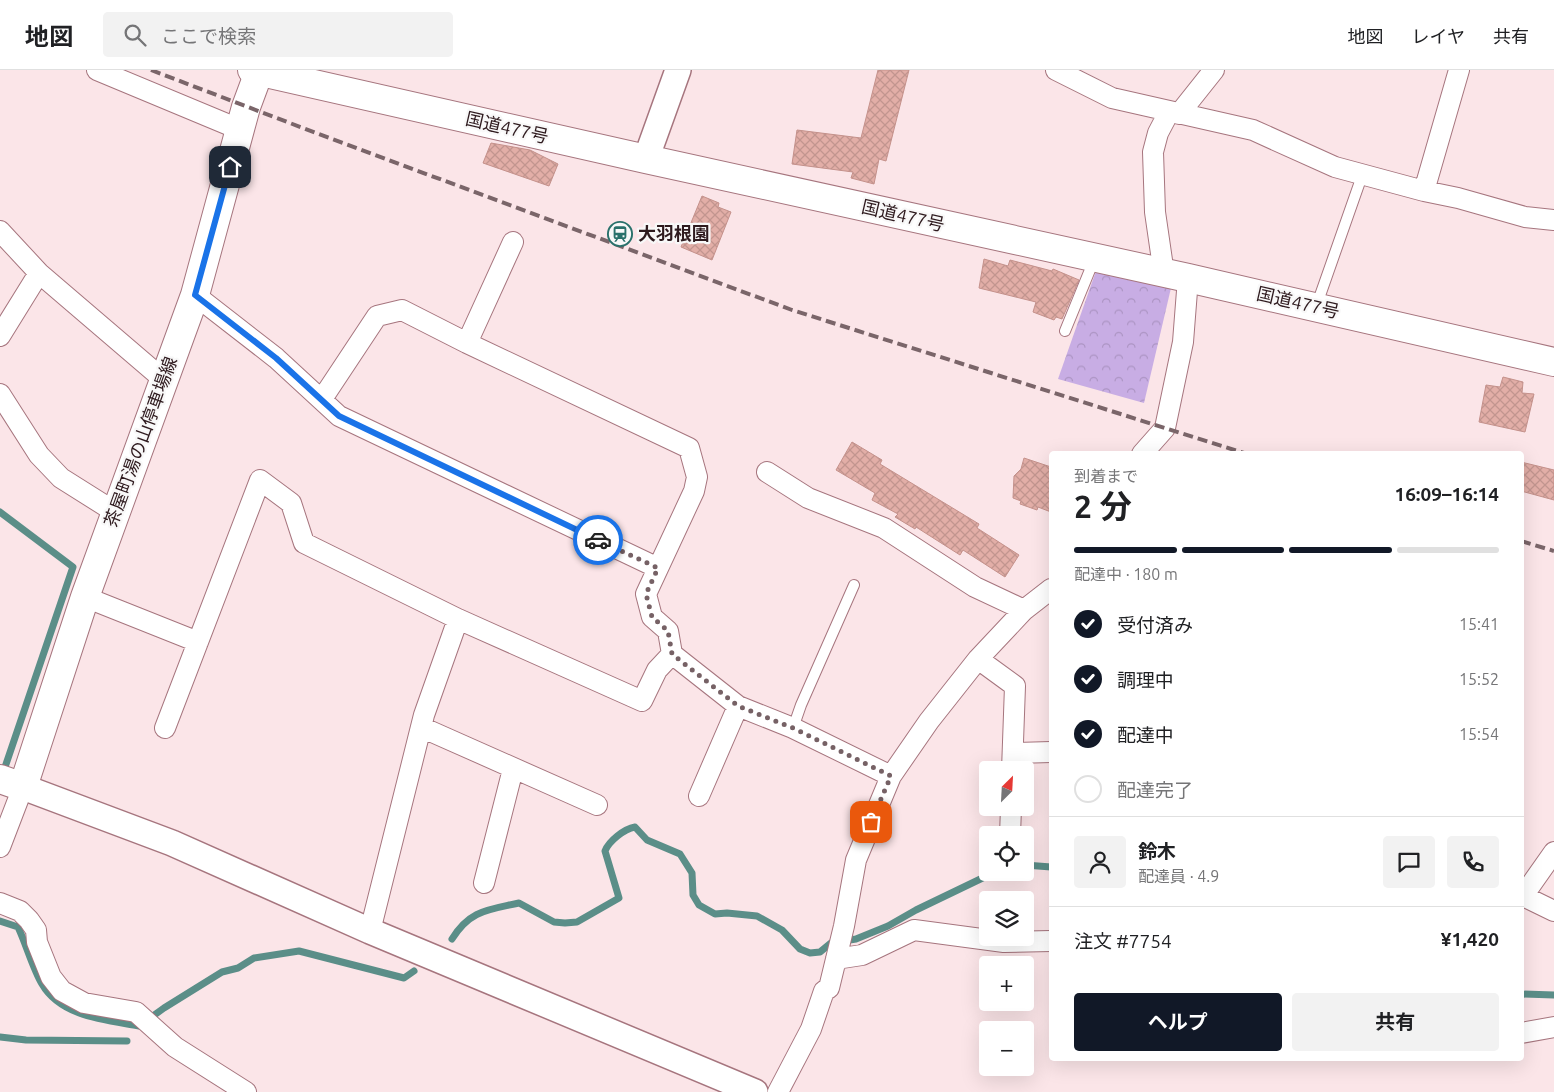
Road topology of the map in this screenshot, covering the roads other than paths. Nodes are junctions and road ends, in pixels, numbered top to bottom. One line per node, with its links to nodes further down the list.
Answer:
1 (97, 70): 8 (street)
2 (678, 70): 9 (street)
3 (1058, 70): 7 (street)
4 (1214, 70): 7 (street)
5 (1459, 70): 11 (street)
6 (256, 71): 8 (main road, 茶屋町湯の山停車場線); 9 (main road, 国道477号)
7 (1174, 113): 10 (street); 17 (street)
8 (240, 130): 18 (main road, 茶屋町湯の山停車場線)
9 (646, 159): 15 (main road, 国道477号)
10 (1363, 174): 11 (street); 19 (lane)
11 (1424, 191): 12 (street)
12 (1554, 220)
13 (0, 231): 16 (street)
14 (513, 242): 22 (street)
15 (1094, 259): 17 (main road, 国道477号); 20 (lane)
16 (39, 273): 21 (street); 24 (street)
17 (1176, 276): 19 (main road, 国道477号); 27 (street)
18 (195, 295): 24 (main road, 茶屋町湯の山停車場線); 26 (street)
19 (1316, 307): 23 (main road, 国道477号)
20 (1065, 331)
21 (0, 336)
22 (467, 343): 26 (street); 30 (street)
23 (1554, 362)
24 (164, 380): 29 (main road, 茶屋町湯の山停車場線)
25 (0, 394): 29 (street)
26 (322, 399): 30 (street)
27 (1145, 451)
28 (767, 472): 34 (street)
29 (115, 512): 33 (main road, 茶屋町湯の山停車場線)
30 (658, 568): 37 (street)
31 (854, 585): 42 (lane)
32 (1049, 591): 34 (street)
33 (85, 597): 36 (street); 48 (main road, 茶屋町湯の山停車場線)
34 (1024, 610): 38 (street)
35 (458, 619): 36 (street); 37 (street); 40 (street)
36 (198, 642): 41 (street)
37 (672, 654): 39 (street)
38 (978, 659): 44 (street); 47 (street)
39 (738, 706): 42 (street); 49 (street)
40 (421, 727): 46 (street); 58 (street)
41 (165, 728)
42 (793, 728): 47 (street)
43 (1049, 753): 45 (street)
44 (1012, 761)
45 (1016, 761)
46 (513, 768): 50 (street); 53 (street)
47 (891, 776): 60 (street)
48 (13, 783): 51 (street); 58 (street)
49 (699, 796)
50 (597, 805)
51 (0, 847)
52 (1554, 852): 54 (street)
53 (484, 883)
54 (1524, 893)
55 (1524, 897): 57 (street)
56 (0, 902): 63 (street)
57 (1554, 911)
58 (370, 931): 64 (street)
59 (1049, 942): 60 (street)
60 (837, 956): 65 (street)
61 (1554, 1027): 62 (street)
62 (1524, 1032)
63 (246, 1092)
64 (755, 1092)
65 (778, 1092)

